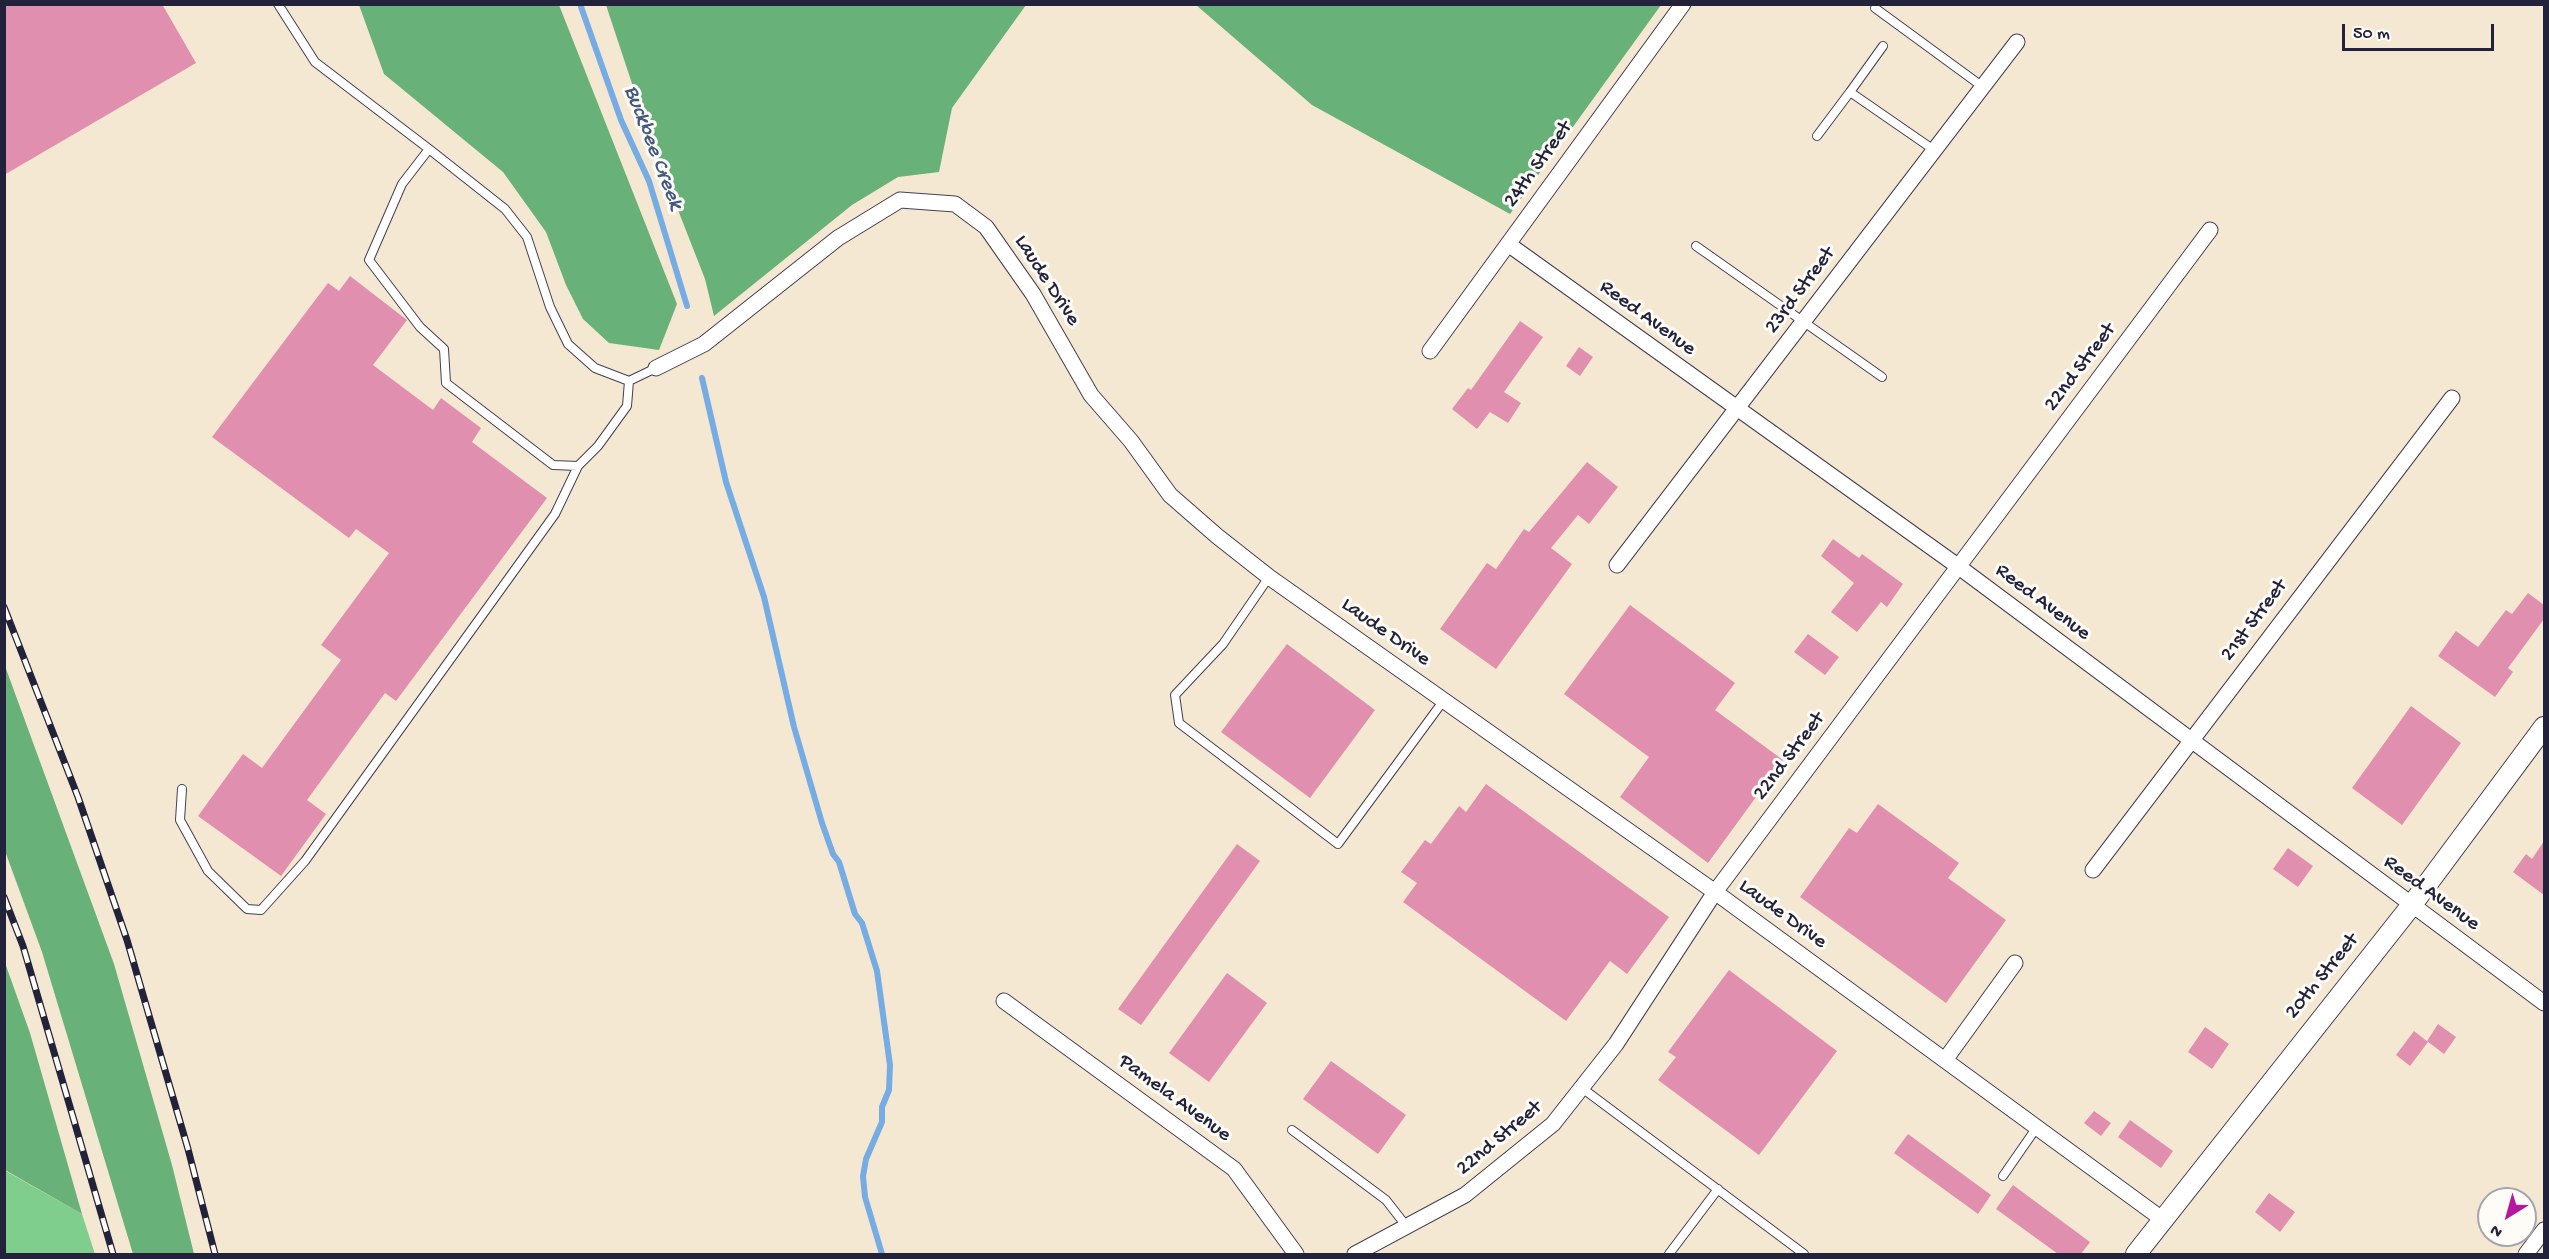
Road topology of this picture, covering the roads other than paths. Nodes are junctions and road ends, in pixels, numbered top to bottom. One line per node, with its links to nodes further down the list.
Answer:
1 (278, 4): 9 (lane)
2 (1683, 4): 12 (street, 24th Street)
3 (1875, 8): 6 (lane)
4 (2017, 42): 6 (street, 23rd Street)
5 (1883, 46): 7 (lane)
6 (1983, 87): 10 (street, 23rd Street)
7 (1850, 92): 8 (lane); 10 (lane)
8 (1817, 136)
9 (429, 149): 18 (lane); 21 (lane)
10 (1934, 150): 14 (street, 23rd Street)
11 (2210, 230): 23 (street, 22nd Street)
12 (1508, 244): 15 (street, 24th Street); 20 (street, Reed Avenue)
13 (1696, 246): 14 (lane)
14 (1804, 321): 17 (lane); 20 (street, 23rd Street)
15 (1430, 351)
16 (656, 368): 18 (lane); 24 (street, Laude Drive)
17 (1882, 377)
18 (629, 381): 21 (lane)
19 (2452, 398): 27 (street, 21st Street)
20 (1737, 409): 22 (street, 23rd Street); 23 (street, Reed Avenue)
21 (578, 466): 28 (lane)
22 (1617, 565)
23 (1959, 567): 27 (street, Reed Avenue); 30 (street, 22nd Street)
24 (1269, 577): 25 (street, Laude Drive); 25 (lane)
25 (1444, 700): 30 (street, Laude Drive)
26 (2544, 727): 31 (street, 20th Street)
27 (2190, 740): 29 (street, 21st Street); 31 (street, Reed Avenue)
28 (182, 789)
29 (2093, 870)
30 (1715, 892): 35 (street, Laude Drive); 36 (street, 22nd Street)
31 (2411, 906): 34 (street, Reed Avenue); 41 (street, 20th Street)
32 (2015, 963): 35 (street)
33 (1004, 1001): 44 (street, Pamela Avenue)
34 (2544, 1003)
35 (1945, 1060): 37 (street, Laude Drive)
36 (1582, 1088): 40 (lane); 42 (street, 22nd Street)
37 (2037, 1127): 39 (lane); 41 (street, Laude Drive)
38 (1292, 1130): 42 (lane)
39 (2003, 1176)
40 (1718, 1190): 46 (lane); 47 (lane)
41 (2162, 1219): 48 (street, 20th Street)
42 (1407, 1227): 45 (street, 22nd Street)
43 (2543, 1235): 49 (street)
44 (1296, 1254)
45 (1355, 1254)
46 (1669, 1254)
47 (1804, 1254)
48 (2136, 1254)
49 (2526, 1254)

